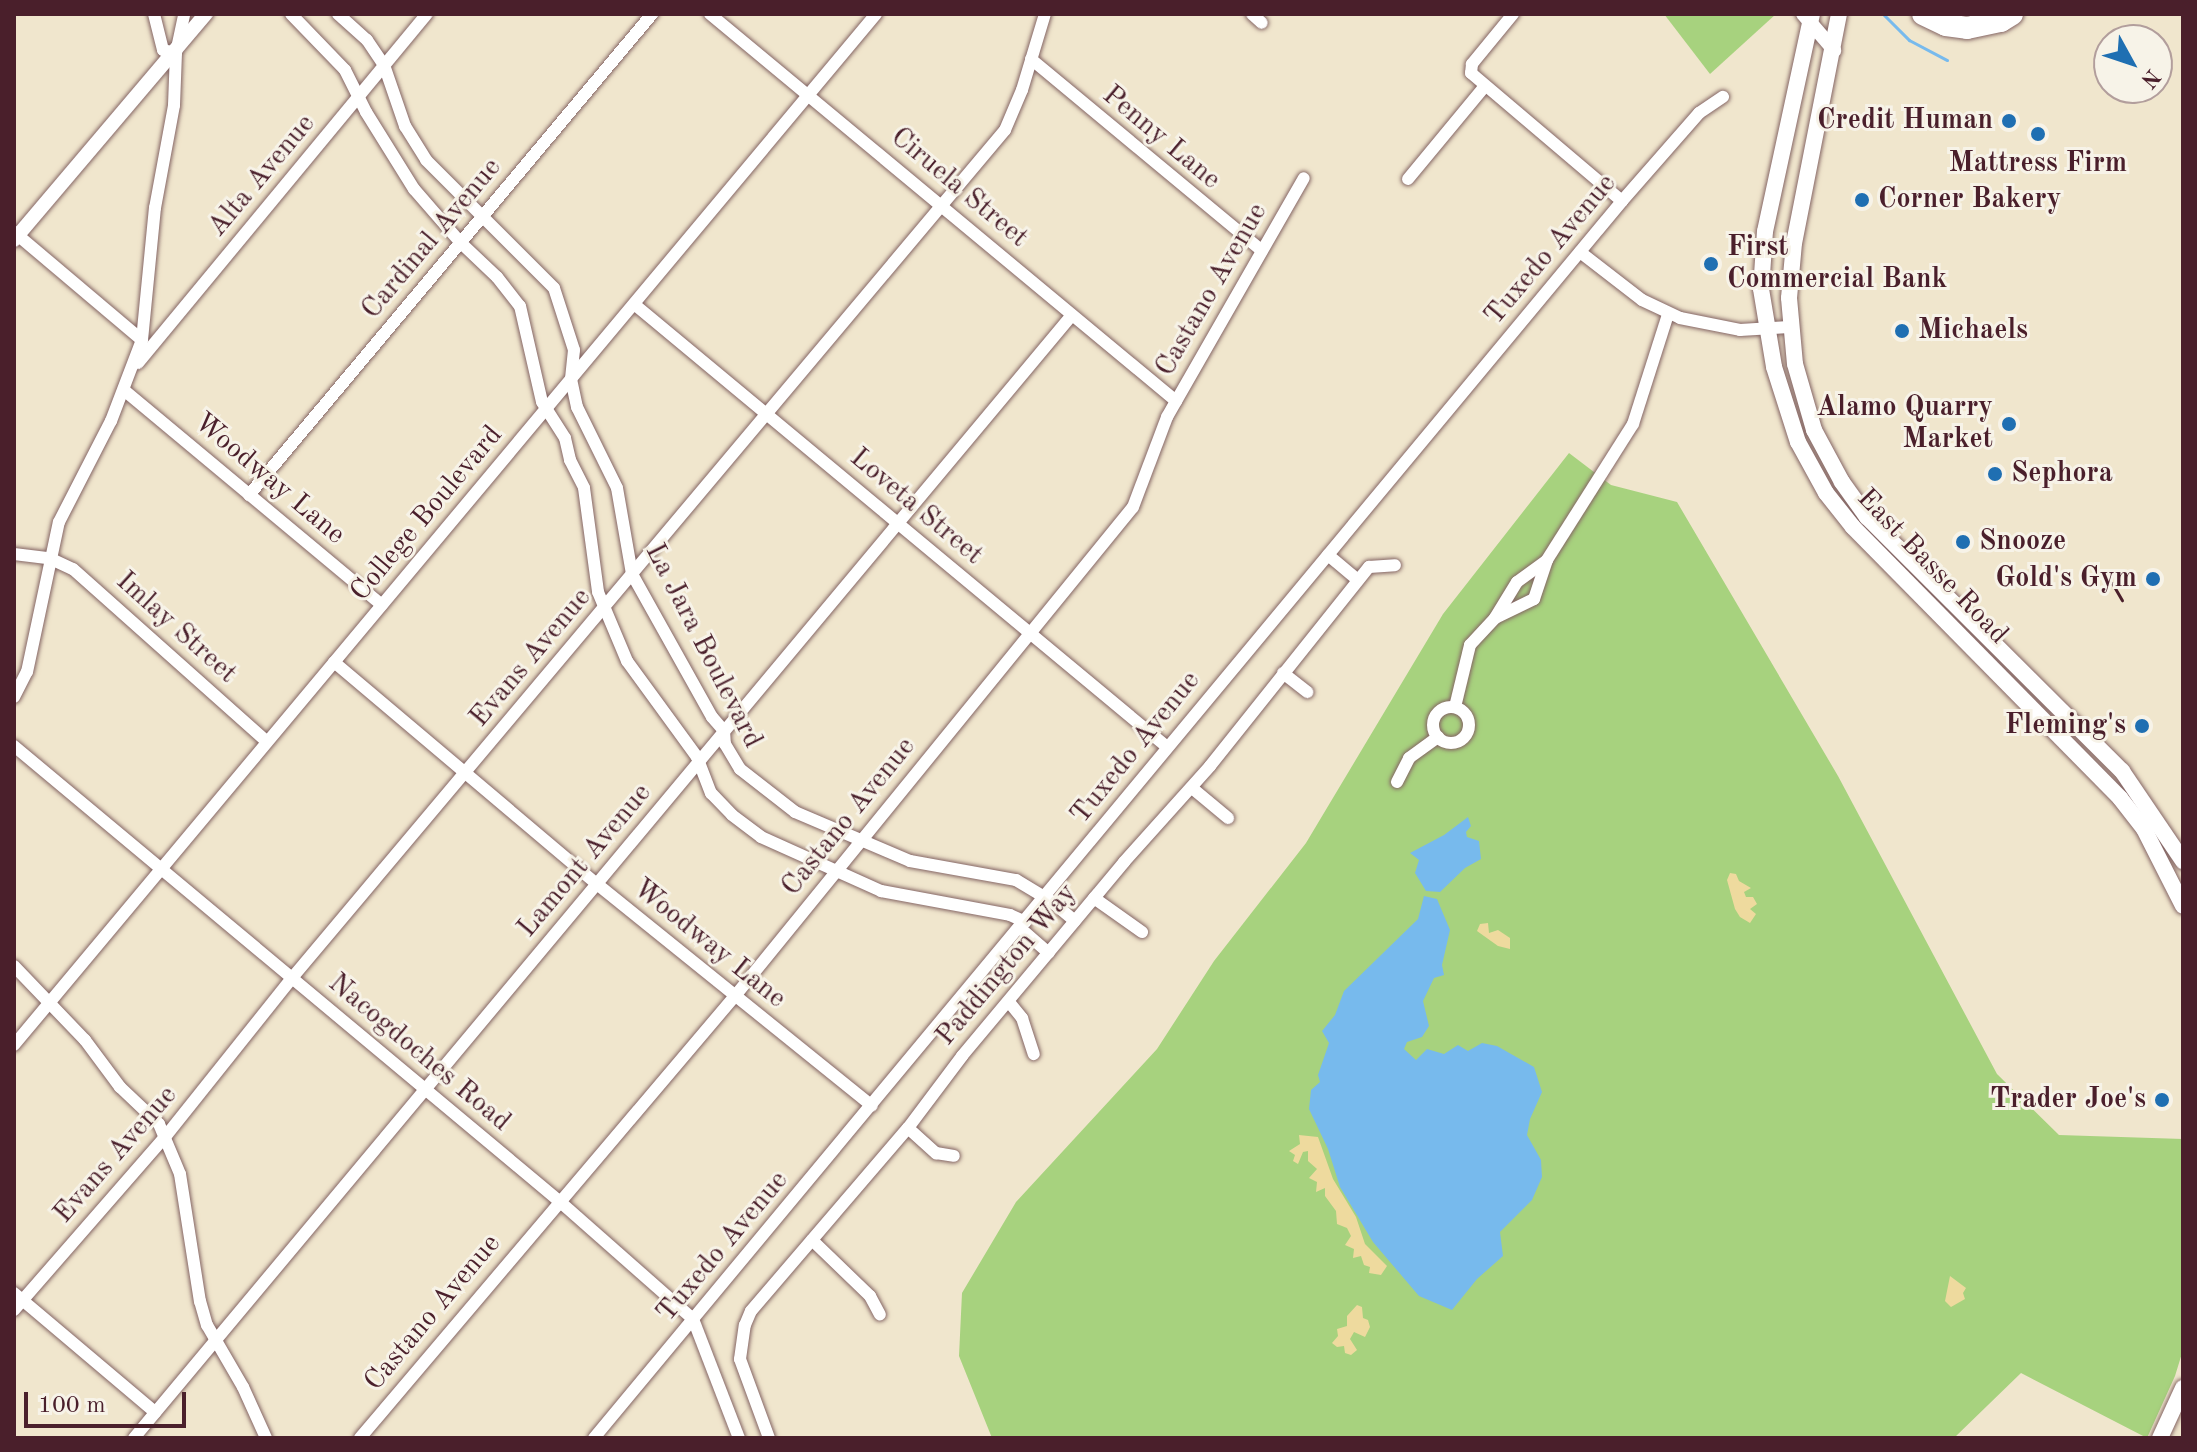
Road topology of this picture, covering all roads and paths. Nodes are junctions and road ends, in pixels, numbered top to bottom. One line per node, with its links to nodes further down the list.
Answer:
1 (154, 14): 18 (street)
2 (184, 14): 18 (street)
3 (206, 14): 18 (street)
4 (291, 14): 22 (street, La Jara Boulevard)
5 (338, 14): 20 (street, La Jara Boulevard)
6 (427, 14): 20 (street, Alta Avenue)
7 (652, 14): 29 (street, Cardinal Avenue)
8 (710, 14): 23 (street, Ciruela Street)
9 (876, 14): 23 (street, College Boulevard)
10 (1045, 14): 19 (street, Evans Avenue)
11 (1513, 14): 21 (street)
12 (1829, 14): 17 (main road)
13 (1839, 14): 17 (main road, East Basse Road)
14 (1923, 14): 15 (highway)
15 (2012, 14)
16 (1808, 17): 17 (street); 38 (main road, East Basse Road)
17 (1834, 50): 37 (main road, East Basse Road)
18 (176, 53): 30 (street); 39 (street)
19 (1031, 59): 28 (street, Evans Avenue); 32 (street, Penny Lane)
20 (384, 65): 22 (street, Alta Avenue); 29 (street, La Jara Boulevard)
21 (1484, 87): 26 (street); 27 (street)
22 (359, 96): 31 (street, La Jara Boulevard); 40 (street, Alta Avenue)
23 (808, 96): 28 (street, Ciruela Street); 34 (street, College Boulevard)
24 (1723, 97): 27 (street, Tuxedo Avenue)
25 (1304, 178): 32 (street, Castano Avenue)
26 (1408, 179)
27 (1622, 201): 33 (street, Tuxedo Avenue)
28 (941, 203): 36 (street, Ciruela Street); 45 (street, Evans Avenue)
29 (481, 216): 31 (street, Cardinal Avenue); 41 (street, La Jara Boulevard)
30 (15, 236): 39 (street)
31 (460, 242): 44 (street, La Jara Boulevard); 46 (street, Cardinal Avenue)
32 (1262, 251): 43 (street, Castano Avenue)
33 (1580, 252): 35 (street); 50 (street, Tuxedo Avenue)
34 (634, 304): 41 (street, College Boulevard); 45 (street, Loveta Street)
35 (1668, 314): 38 (street); 52 (street)
36 (1072, 315): 43 (street, Ciruela Street); 47 (street, Lamont Avenue)
37 (1789, 327): 38 (street); 49 (main road, East Basse Road)
38 (1768, 328): 49 (main road, East Basse Road)
39 (142, 340): 40 (street)
40 (134, 368): 42 (street)
41 (571, 379): 44 (street, College Boulevard); 54 (street, La Jara Boulevard)
42 (125, 391): 46 (street, Woodway Lane); 51 (street)
43 (1176, 401): 59 (street, Castano Avenue)
44 (546, 410): 56 (street, College Boulevard); 57 (street, La Jara Boulevard)
45 (766, 413): 47 (street, Loveta Street); 54 (street, Evans Avenue)
46 (249, 495): 56 (street, Woodway Lane)
47 (899, 524): 59 (street, Loveta Street); 65 (street, Lamont Avenue)
48 (14, 554): 51 (street)
49 (1890, 554): 76 (main road, East Basse Road); 82 (main road, East Basse Road)
50 (1328, 555): 55 (street); 69 (street, Tuxedo Avenue)
51 (49, 558): 63 (street); 67 (street, Imlay Street)
52 (1547, 560): 58 (street); 58 (street)
53 (1395, 565): 55 (street, Paddington Way)
54 (632, 574): 57 (street, Evans Avenue); 65 (street, La Jara Boulevard)
55 (1358, 580): 61 (street, Paddington Way)
56 (382, 605): 60 (street, College Boulevard)
57 (605, 607): 70 (street, La Jara Boulevard); 71 (street, Evans Avenue)
58 (1495, 618): 64 (street)
59 (1031, 634): 69 (street, Loveta Street); 75 (street, Castano Avenue)
60 (334, 662): 67 (street, College Boulevard); 71 (street, Woodway Lane)
61 (1283, 673): 62 (street); 73 (street, Paddington Way)
62 (1307, 692)
63 (14, 697)
64 (1455, 707): 66 (street); 66 (street)
65 (724, 731): 70 (street, Lamont Avenue); 75 (street, La Jara Boulevard)
66 (1438, 737): 72 (street)
67 (266, 741): 77 (street, College Boulevard)
68 (14, 746): 77 (street, Nacogdoches Road)
69 (1167, 747): 81 (street, Tuxedo Avenue)
70 (698, 762): 78 (street, La Jara Boulevard); 79 (street, Lamont Avenue)
71 (467, 773): 79 (street, Woodway Lane); 88 (street, Evans Avenue)
72 (1397, 782)
73 (1192, 788): 74 (street); 80 (street, Paddington Way)
74 (1228, 818)
75 (860, 840): 78 (street, Castano Avenue); 81 (street, La Jara Boulevard)
76 (2183, 861)
77 (160, 868): 88 (street, Nacogdoches Road); 90 (street, College Boulevard)
78 (837, 868): 84 (street, La Jara Boulevard); 89 (street, Castano Avenue)
79 (597, 884): 89 (street, Woodway Lane); 94 (street, Lamont Avenue)
80 (1094, 898): 83 (street, Paddington Way); 85 (street)
81 (1044, 900): 83 (street, La Jara Boulevard); 84 (street, Tuxedo Avenue)
82 (2183, 906)
83 (1075, 921): 86 (street, Paddington Way)
84 (1023, 925): 86 (street); 95 (street, Tuxedo Avenue)
85 (1142, 932)
86 (1049, 953): 91 (street, Paddington Way)
87 (14, 966): 90 (street)
88 (292, 978): 94 (street, Nacogdoches Road); 97 (street, Evans Avenue)
89 (735, 996): 95 (street, Woodway Lane); 99 (street, Castano Avenue)
90 (51, 1002): 92 (street, College Boulevard); 97 (street)
91 (1009, 1002): 93 (street); 96 (street, Paddington Way)
92 (14, 1045)
93 (1034, 1054)
94 (426, 1090): 99 (street, Nacogdoches Road); 104 (street, Lamont Avenue)
95 (872, 1106): 103 (street, Tuxedo Avenue)
96 (908, 1128): 98 (street); 100 (street, Paddington Way)
97 (165, 1137): 101 (street, Evans Avenue); 104 (street)
98 (954, 1156)
99 (558, 1200): 103 (street, Nacogdoches Road); 109 (street, Castano Avenue)
100 (812, 1240): 102 (street); 112 (street, Paddington Way)
101 (17, 1301): 106 (street)
102 (880, 1315)
103 (693, 1319): 110 (street, Tuxedo Avenue); 111 (street, Nacogdoches Road)
104 (217, 1343): 106 (street, Lamont Avenue); 108 (street)
105 (2183, 1388): 113 (main road)
106 (155, 1412): 107 (street, Lamont Avenue)
107 (134, 1438)
108 (266, 1438)
109 (360, 1438)
110 (594, 1438)
111 (739, 1438)
112 (769, 1438)
113 (2160, 1438)

